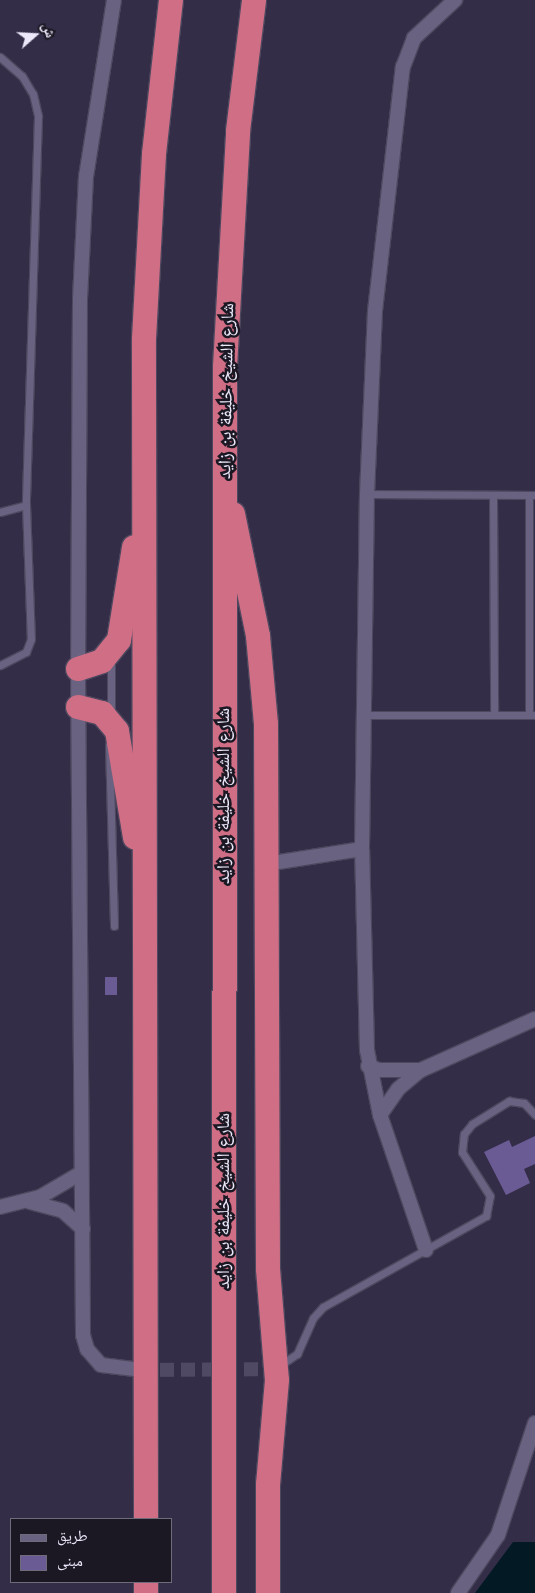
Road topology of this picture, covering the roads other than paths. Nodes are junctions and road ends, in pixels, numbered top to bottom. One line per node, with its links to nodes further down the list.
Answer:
1 (114, 0): 15 (street)
2 (171, 0): 10 (highway)
3 (254, 0): 6 (highway, شارع الشيخ خليفة بن زايد)
4 (455, 0): 7 (street)
5 (2, 60): 11 (lane)
6 (224, 479): 22 (highway); 39 (highway, شارع الشيخ خليفة بن زايد)
7 (368, 494): 8 (lane); 17 (street)
8 (493, 495): 9 (lane); 18 (lane)
9 (532, 495): 19 (lane)
10 (144, 504): 13 (highway); 23 (highway)
11 (26, 505): 12 (lane); 14 (lane)
12 (0, 512)
13 (110, 655): 15 (highway); 20 (lane)
14 (0, 665)
15 (78, 669): 16 (street)
16 (78, 707): 20 (highway); 30 (street)
17 (366, 715): 18 (lane); 21 (street)
18 (494, 715): 19 (lane)
19 (532, 715)
20 (111, 721): 23 (highway); 24 (lane)
21 (362, 849): 22 (street); 26 (street)
22 (266, 864): 35 (highway)
23 (145, 880): 38 (highway)
24 (114, 926)
25 (535, 1019): 27 (street)
26 (368, 1066): 27 (street); 28 (street)
27 (421, 1070): 28 (street)
28 (380, 1115): 34 (street)
29 (535, 1115): 34 (lane)
30 (82, 1174): 31 (street); 33 (street)
31 (24, 1202): 32 (street); 33 (street)
32 (0, 1207)
33 (82, 1229): 36 (street)
34 (426, 1250): 35 (lane)
35 (273, 1368): 40 (highway)
36 (139, 1370)
37 (535, 1423): 41 (street)
38 (146, 1518)
39 (224, 1593)
40 (268, 1593)
41 (458, 1593)

